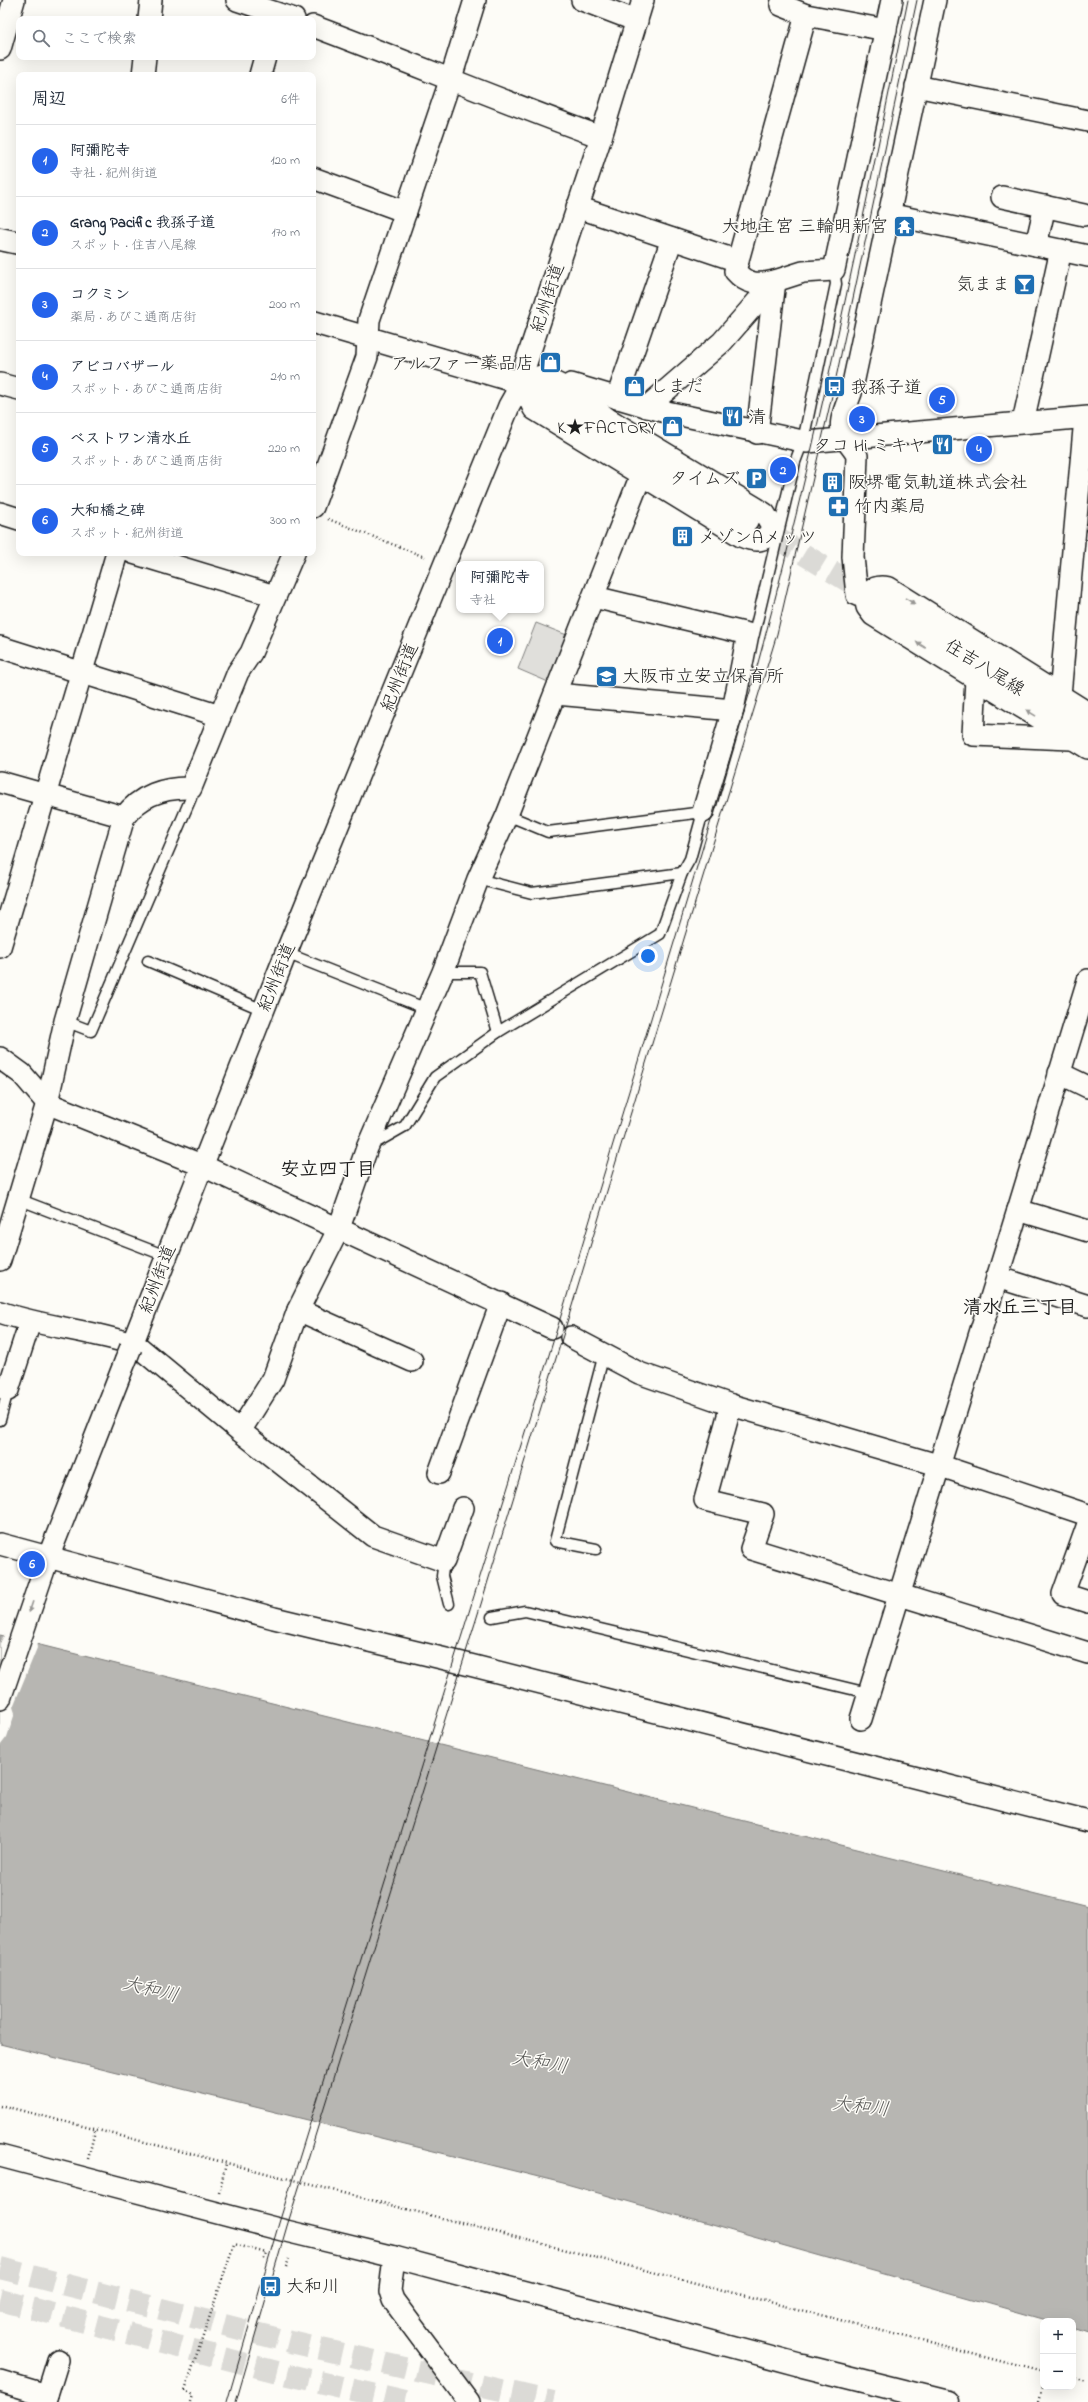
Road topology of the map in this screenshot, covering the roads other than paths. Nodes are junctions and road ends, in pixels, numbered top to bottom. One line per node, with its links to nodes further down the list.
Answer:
1 (14, 0): 16 (street)
2 (151, 0): 12 (street)
3 (237, 0): 10 (street)
4 (475, 0): 21 (street)
5 (582, 0): 13 (street)
6 (643, 0): 13 (street, 紀州街道)
7 (783, 0): 11 (street)
8 (892, 0): 15 (street)
9 (934, 0): 22 (street)
10 (283, 13)
11 (806, 15): 15 (street); 38 (street)
12 (149, 16)
13 (637, 21): 24 (street, 紀州街道)
14 (316, 27): 21 (street)
15 (886, 30): 39 (street)
16 (0, 49)
17 (145, 60): 19 (street)
18 (265, 60): 20 (street)
19 (143, 72)
20 (261, 72)
21 (451, 78): 24 (street); 29 (street)
22 (916, 86): 23 (street); 30 (street)
23 (1088, 121)
24 (601, 137): 28 (street, 紀州街道)
25 (316, 179): 29 (street)
26 (1002, 197): 27 (street)
27 (1045, 206): 31 (street); 35 (street)
28 (577, 207): 33 (street); 43 (street, 紀州街道)
29 (406, 212): 42 (street)
30 (888, 214): 35 (street); 52 (street)
31 (1084, 215)
32 (0, 238): 34 (main road)
33 (672, 239): 38 (street); 46 (street)
34 (16, 243)
35 (1036, 245): 36 (street)
36 (1060, 250): 37 (street); 50 (street)
37 (1088, 256)
38 (738, 261): 40 (street)
39 (834, 270): 40 (street); 53 (lane)
40 (767, 283): 47 (street); 51 (street)
41 (316, 323): 42 (main road)
42 (368, 338): 43 (main road); 55 (street)
43 (529, 375): 46 (street); 49 (street); 56 (street); 60 (main road); 87 (street, 紀州街道)
44 (0, 384): 45 (street)
45 (16, 388)
46 (618, 398): 47 (street); 49 (street)
47 (654, 409): 51 (street); 54 (street)
48 (1087, 418): 50 (street); 72 (street)
49 (608, 419): 54 (street)
50 (1023, 422): 52 (street)
51 (757, 433): 53 (street)
52 (854, 438): 53 (street); 66 (street)
53 (803, 441): 67 (lane)
54 (652, 444): 56 (street)
55 (320, 463): 57 (street)
56 (641, 475): 65 (street)
57 (317, 511)
58 (0, 513): 59 (street)
59 (16, 518)
60 (747, 520)
61 (116, 556): 69 (street)
62 (143, 556): 64 (street)
63 (293, 556): 64 (street)
64 (276, 596): 75 (street)
65 (594, 598): 67 (street); 71 (street)
66 (873, 599): 70 (street, one-way to 66); 72 (street, one-way to 72); 76 (main road, 住吉八尾線)
67 (748, 634): 73 (street)
68 (0, 647): 69 (street)
69 (80, 671): 75 (street); 79 (street)
70 (976, 679): 76 (street, one-way to 70); 76 (street)
71 (556, 694): 73 (street); 81 (street)
72 (1060, 695): 74 (street)
73 (733, 710): 80 (street)
74 (1088, 712)
75 (220, 716): 78 (street)
76 (1083, 740)
77 (0, 782): 79 (street)
78 (191, 788): 82 (street); 93 (lane)
79 (44, 795): 82 (street); 85 (street)
80 (703, 812): 81 (lane); 83 (lane)
81 (507, 815): 84 (street)
82 (124, 817): 93 (street)
83 (682, 873): 84 (lane); 94 (lane)
84 (478, 879): 89 (street)
85 (5, 911): 86 (street)
86 (0, 947)
87 (286, 952): 91 (lane); 92 (street, 紀州街道)
88 (148, 961): 92 (lane)
89 (443, 972): 91 (street); 94 (lane)
90 (1088, 980): 96 (street)
91 (427, 1008): 99 (street)
92 (263, 1010): 100 (street, 紀州街道)
93 (65, 1021): 98 (street)
94 (498, 1032): 99 (lane)
95 (0, 1058): 98 (street)
96 (1060, 1073): 97 (street); 102 (street)
97 (1088, 1087)
98 (47, 1102): 100 (street); 101 (street)
99 (367, 1148): 103 (street)
100 (201, 1165): 103 (street); 105 (street, 紀州街道)
101 (18, 1198): 105 (lane); 106 (street)
102 (1018, 1210): 104 (street); 107 (street)
103 (339, 1228): 108 (street); 110 (street)
104 (1088, 1231)
105 (166, 1256): 113 (street, 紀州街道)
106 (0, 1260)
107 (997, 1277): 109 (street); 120 (street)
108 (501, 1303): 114 (street); 121 (street)
109 (1088, 1306)
110 (298, 1310): 115 (street); 119 (street)
111 (0, 1312): 112 (street)
112 (30, 1322): 113 (street); 116 (street)
113 (129, 1351): 119 (street); 128 (street, 紀州街道)
114 (604, 1354): 117 (street); 126 (lane)
115 (412, 1361)
116 (4, 1389): 118 (lane)
117 (731, 1406): 120 (street); 129 (street)
118 (0, 1420)
119 (240, 1431): 127 (street)
120 (938, 1465): 123 (street); 129 (street)
121 (439, 1473)
122 (463, 1508): 127 (street)
123 (1088, 1514)
124 (1088, 1524): 130 (street)
125 (0, 1544): 128 (street)
126 (596, 1549)
127 (444, 1561): 131 (lane)
128 (46, 1564): 135 (street, 紀州街道, one-way to 135); 137 (street)
129 (899, 1596): 133 (street); 134 (street)
130 (1088, 1602)
131 (449, 1604)
132 (492, 1617): 134 (lane)
133 (1088, 1653)
134 (868, 1693): 136 (street)
135 (0, 1699)
136 (861, 1719)
137 (1088, 1821)
138 (5, 2161): 139 (street)
139 (394, 2257): 141 (street); 144 (street)
140 (58, 2360): 143 (street)
141 (803, 2366): 145 (main road)
142 (0, 2381): 143 (street)
143 (46, 2398)
144 (469, 2402)
145 (947, 2402)

